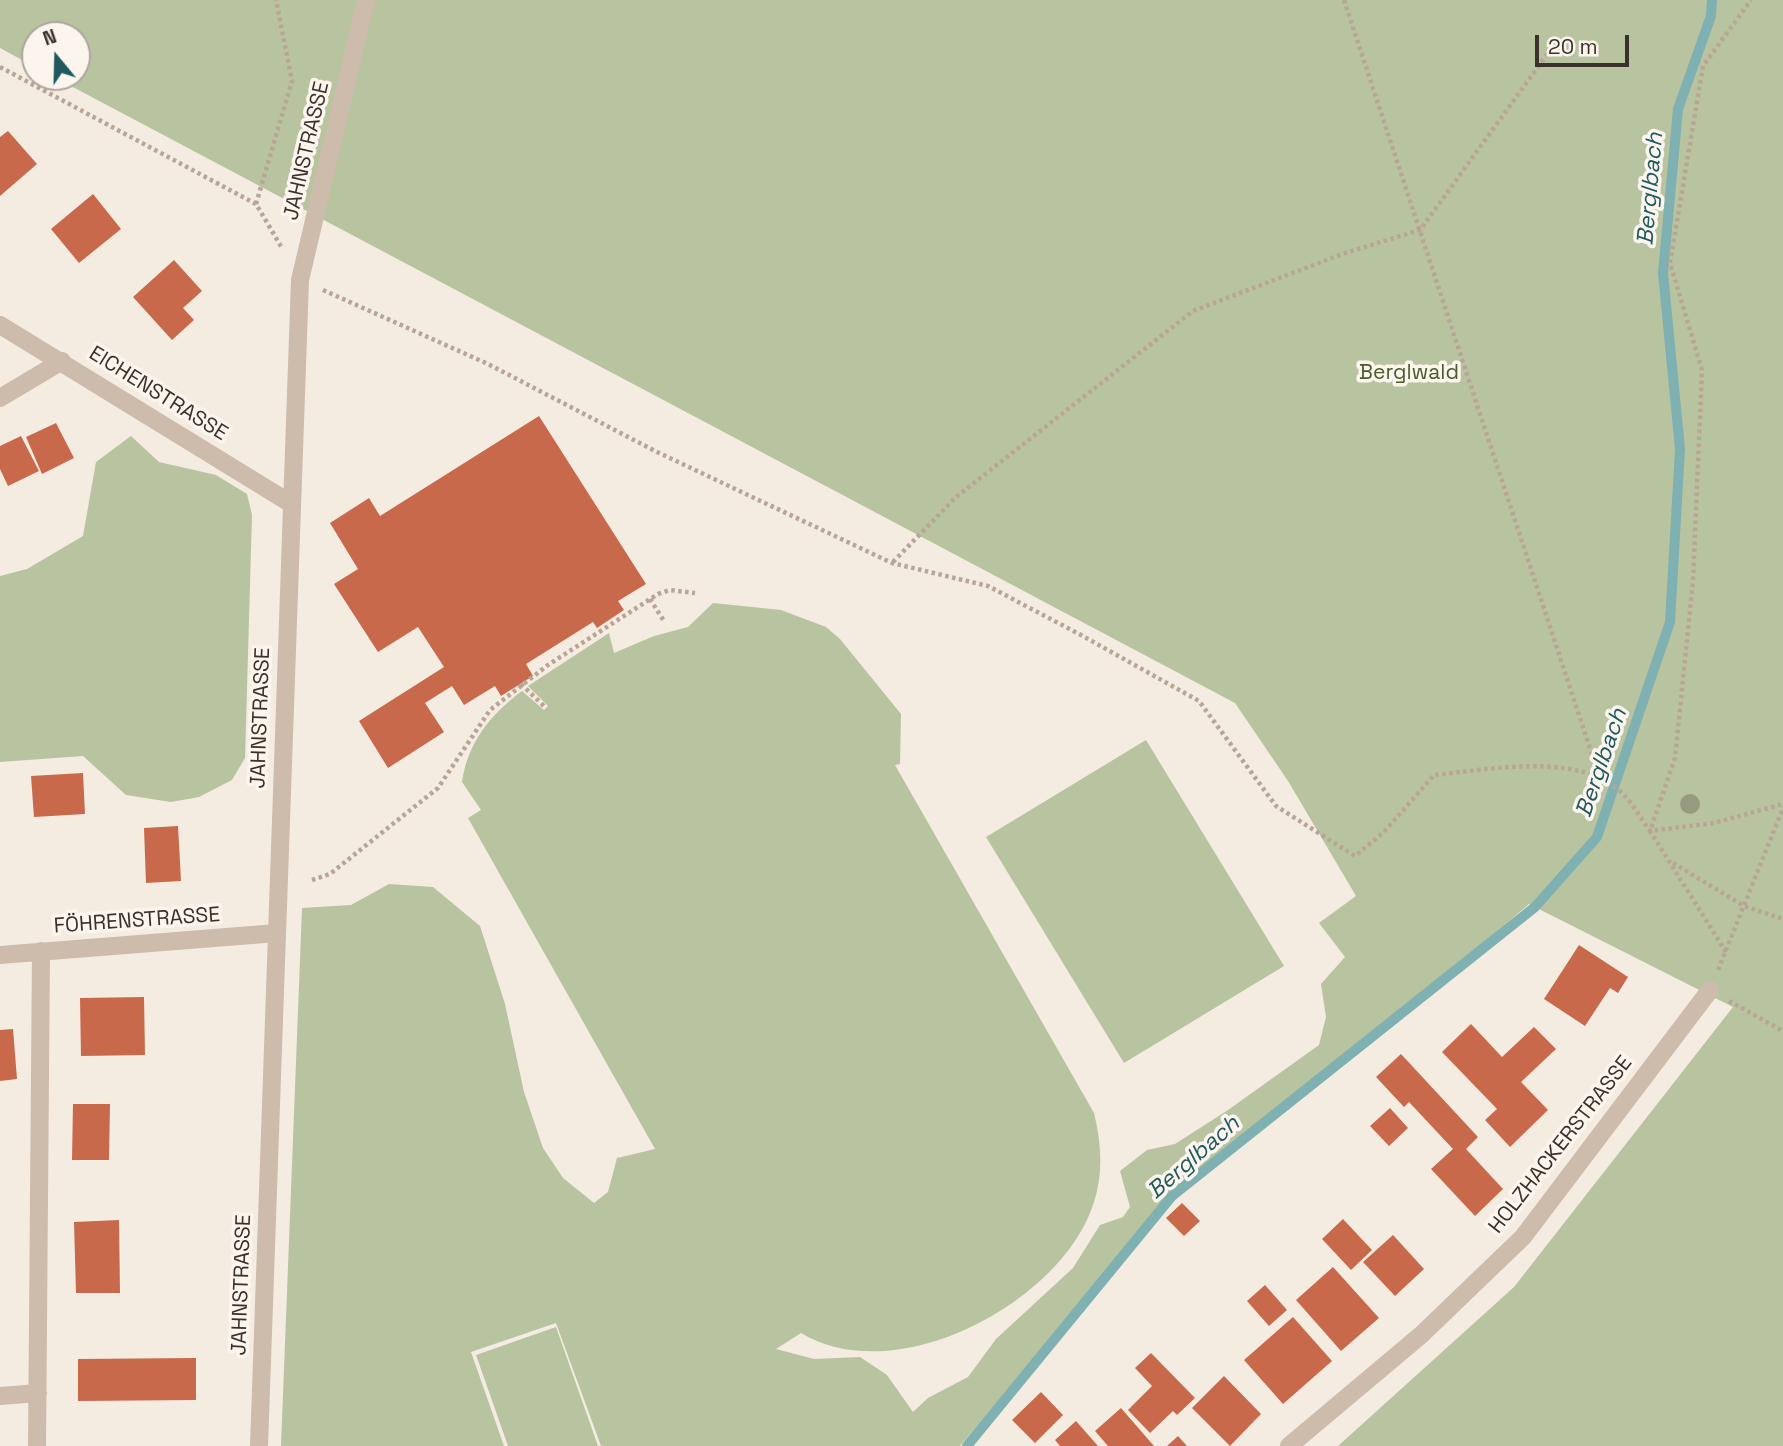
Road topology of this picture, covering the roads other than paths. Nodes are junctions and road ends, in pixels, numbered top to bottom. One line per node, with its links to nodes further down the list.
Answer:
1 (366, 0): 5 (street, JAHNSTRASSE)
2 (0, 325): 3 (street, EICHENSTRASSE)
3 (62, 361): 4 (street); 5 (street, EICHENSTRASSE)
4 (0, 398)
5 (290, 503): 6 (street, JAHNSTRASSE)
6 (276, 933): 7 (street, FÖHRENSTRASSE); 13 (street, JAHNSTRASSE)
7 (41, 951): 8 (street, FÖHRENSTRASSE); 10 (street)
8 (0, 955)
9 (1710, 990): 14 (street, HOLZHACKERSTRASSE)
10 (38, 1393): 11 (street); 12 (street)
11 (0, 1396)
12 (37, 1446)
13 (259, 1446)
14 (1289, 1446)

